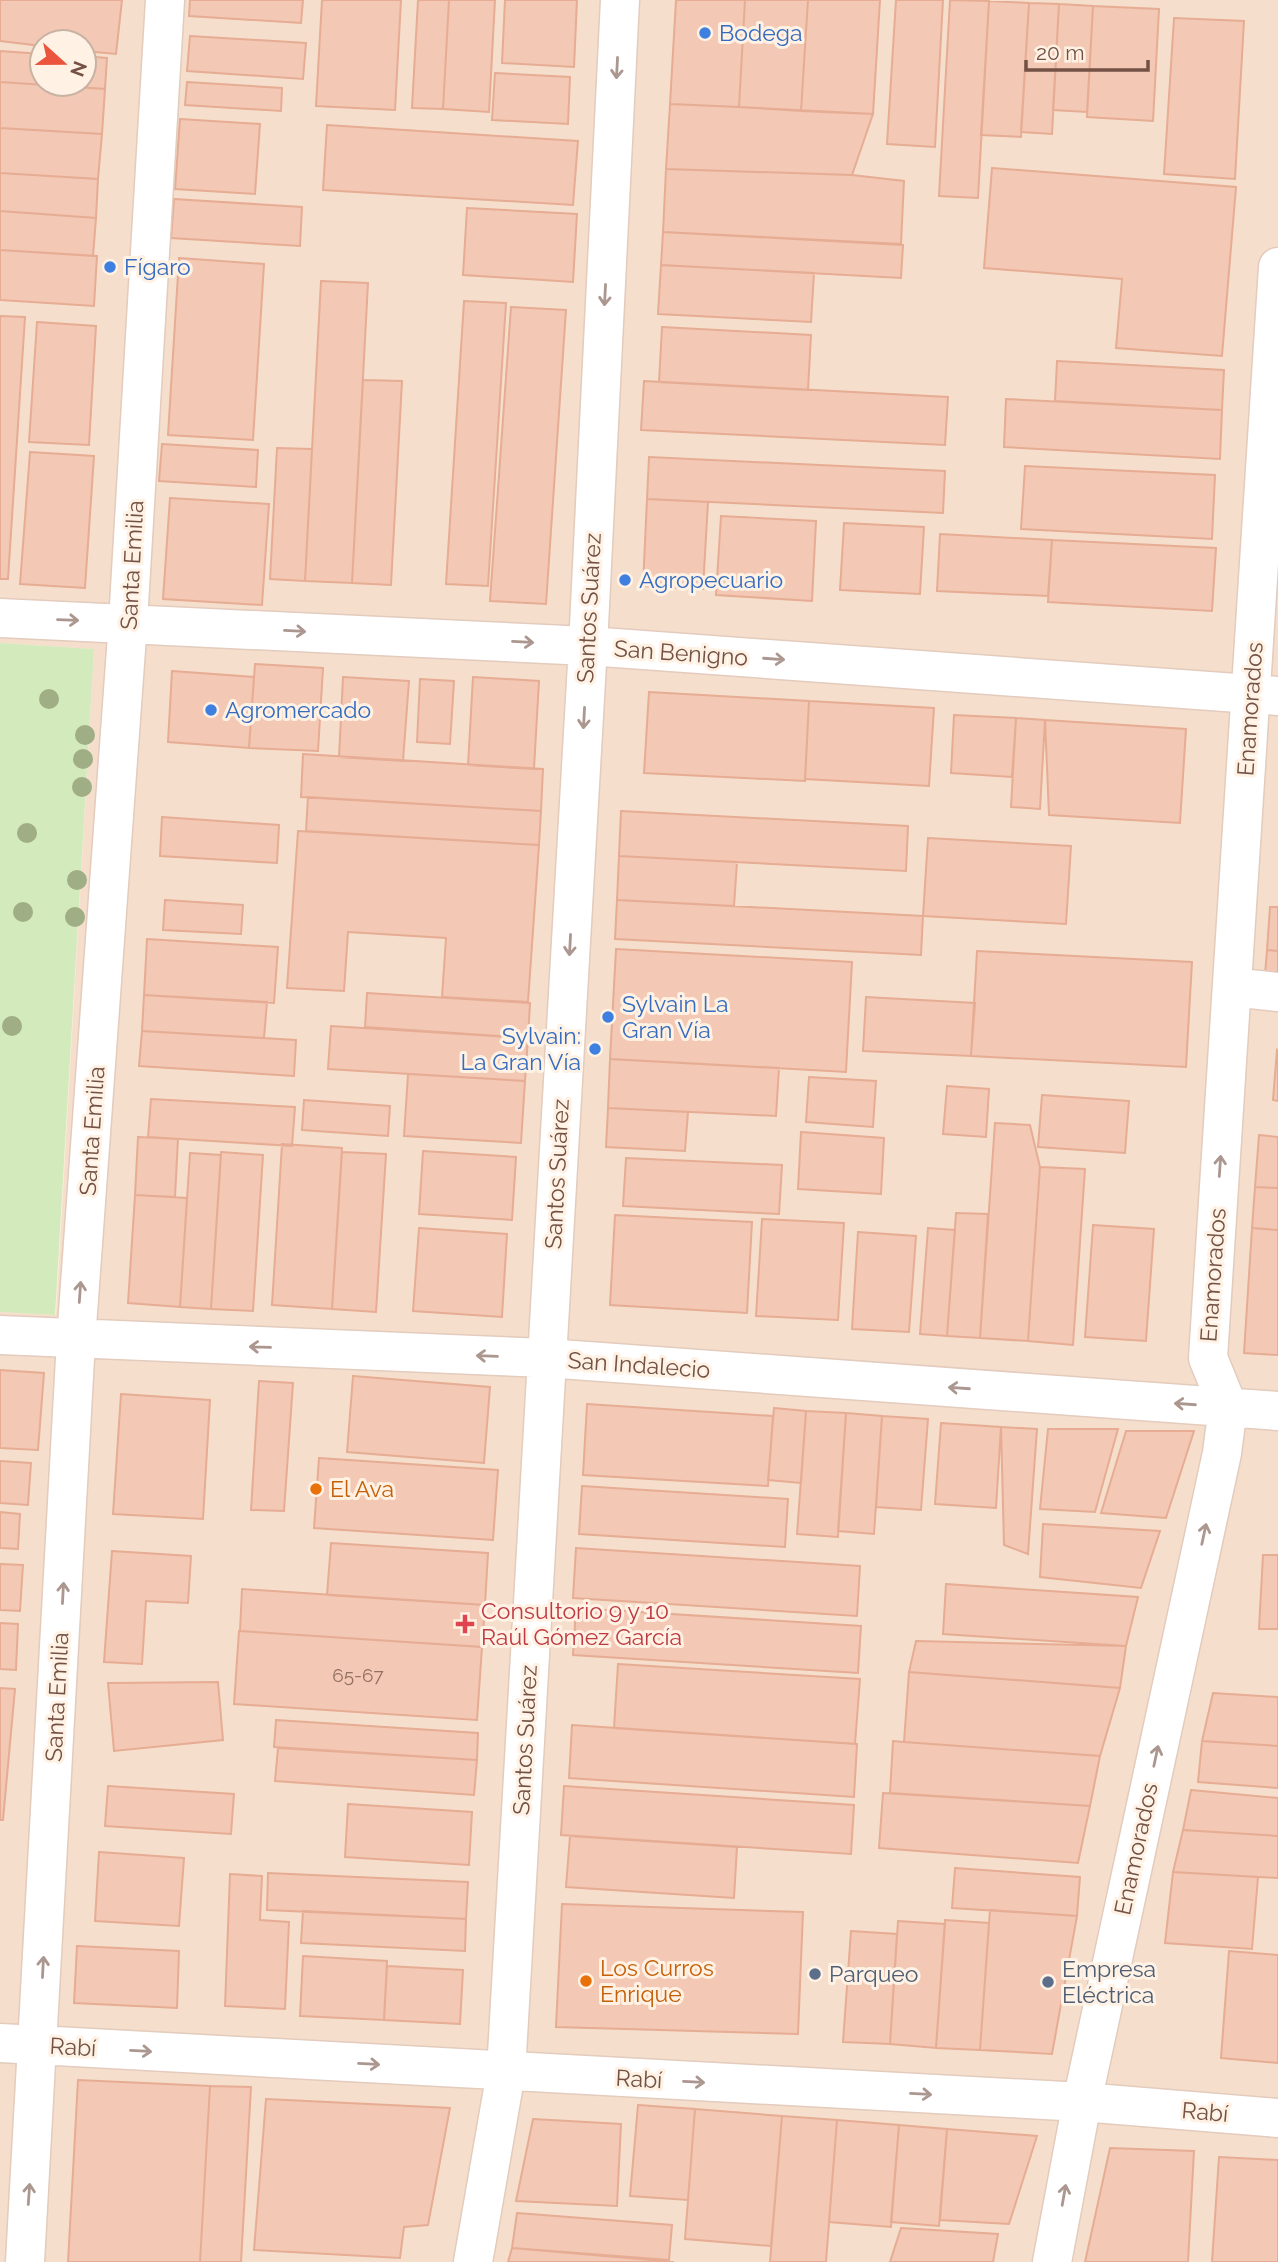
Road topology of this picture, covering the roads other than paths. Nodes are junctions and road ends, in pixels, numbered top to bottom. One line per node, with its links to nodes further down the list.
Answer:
1 (164, 0): 5 (street, Santa Emilia)
2 (620, 0): 6 (street, Santos Suárez, one-way to 6)
3 (1278, 267): 7 (street, Enamorados)
4 (0, 618): 5 (street, San Benigno, one-way to 5)
5 (128, 622): 6 (street, San Benigno, one-way to 6); 11 (street, Santa Emilia, one-way to 5)
6 (588, 646): 7 (street, San Benigno, one-way to 7); 12 (street, Santos Suárez, one-way to 12)
7 (1264, 695): 8 (street, Enamorados)
8 (1232, 987): 9 (street); 13 (street, Enamorados, one-way to 8)
9 (1278, 992)
10 (0, 1335): 11 (street, San Indalecio)
11 (76, 1340): 12 (street, San Indalecio, one-way to 11); 16 (street, Santa Emilia, one-way to 11)
12 (546, 1358): 13 (street, San Indalecio, one-way to 12); 17 (street, Santos Suárez)
13 (1228, 1407): 14 (street, San Indalecio); 18 (street, Enamorados, one-way to 13)
14 (1278, 1410)
15 (0, 2043): 16 (street, Rabí)
16 (39, 2045): 17 (street, Rabí, one-way to 17); 20 (street, Santa Emilia, one-way to 16)
17 (506, 2072): 18 (street, Rabí, one-way to 18); 21 (street, Santos Suárez)
18 (1082, 2102): 19 (street, Rabí); 22 (street, Enamorados, one-way to 18)
19 (1278, 2118)
20 (25, 2262)
21 (473, 2262)
22 (1052, 2262)

